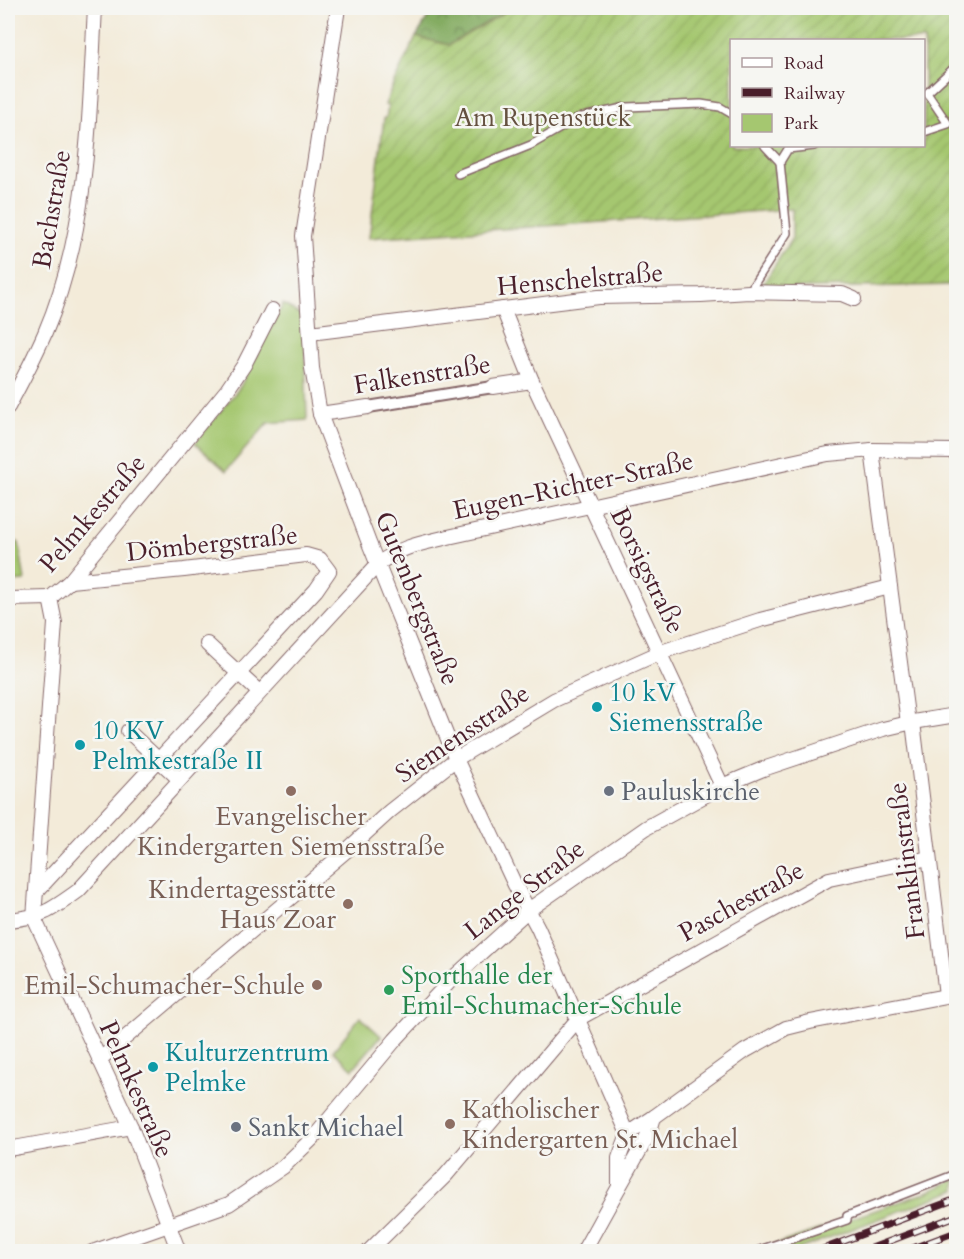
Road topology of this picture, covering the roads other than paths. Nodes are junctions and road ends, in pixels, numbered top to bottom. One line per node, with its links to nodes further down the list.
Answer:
1 (94, 8): 17 (street, Bachstraße)
2 (338, 8): 14 (street)
3 (957, 66): 5 (lane)
4 (730, 113): 9 (lane)
5 (925, 132)
6 (766, 147): 8 (lane)
7 (801, 147): 8 (lane)
8 (780, 162): 10 (lane)
9 (458, 174)
10 (749, 292): 11 (street, Henschelstraße); 12 (street, Henschelstraße)
11 (854, 299)
12 (503, 309): 14 (street, Henschelstraße); 15 (street, Borsigstraße)
13 (272, 310): 24 (street, Pelmkestraße)
14 (310, 333): 19 (street, Gutenbergstraße)
15 (532, 381): 16 (street, Falkenstraße); 22 (street, Borsigstraße)
16 (493, 387): 18 (street, Falkenstraße)
17 (8, 403)
18 (368, 406): 19 (street, Falkenstraße)
19 (320, 414): 23 (street, Gutenbergstraße)
20 (872, 450): 21 (street, Eugen-Richter-Straße); 22 (street, Eugen-Richter-Straße); 25 (street, Franklinstraße)
21 (957, 451)
22 (590, 506): 23 (street, Eugen-Richter-Straße); 29 (street, Borsigstraße)
23 (378, 564): 31 (street, Eugen-Richter-Straße); 35 (street, Gutenbergstraße)
24 (70, 581): 27 (street, Pelmkestraße); 30 (street, Dömbergstraße)
25 (890, 587): 29 (street, Siemensstraße); 33 (street, Franklinstraße)
26 (8, 598): 27 (street)
27 (50, 598): 40 (street, Pelmkestraße)
28 (207, 644): 30 (street)
29 (661, 652): 35 (street, Siemensstraße); 38 (street, Borsigstraße)
30 (239, 674): 31 (street); 36 (street)
31 (259, 692): 37 (street, Eugen-Richter-Straße)
32 (957, 715): 33 (street, Lange Straße)
33 (910, 722): 38 (street, Lange Straße); 39 (street, Franklinstraße)
34 (128, 731): 36 (street)
35 (456, 759): 41 (street, Gutenbergstraße); 46 (street, Siemensstraße)
36 (159, 760): 37 (street); 40 (street)
37 (179, 779): 42 (street, Eugen-Richter-Straße)
38 (722, 786): 41 (street, Lange Straße)
39 (929, 858): 44 (street, Franklinstraße); 45 (street, Paschestraße)
40 (36, 892): 42 (street, Pelmkestraße)
41 (527, 910): 45 (street, Gutenbergstraße); 53 (street, Lange Straße)
42 (34, 918): 43 (street); 46 (street, Pelmkestraße)
43 (8, 920)
44 (951, 994): 47 (street)
45 (578, 1019): 49 (street, Gutenbergstraße); 56 (street, Paschestraße)
46 (99, 1060): 48 (street, Pelmkestraße)
47 (654, 1117): 49 (street); 52 (street)
48 (130, 1127): 50 (street); 53 (street, Pelmkestraße)
49 (628, 1134): 52 (street)
50 (8, 1149)
51 (957, 1174): 58 (lane)
52 (619, 1186): 57 (street)
53 (168, 1226): 54 (street, Lange Straße); 55 (street, Pelmkestraße)
54 (92, 1251)
55 (179, 1251)
56 (368, 1251)
57 (583, 1251)
58 (754, 1251)

